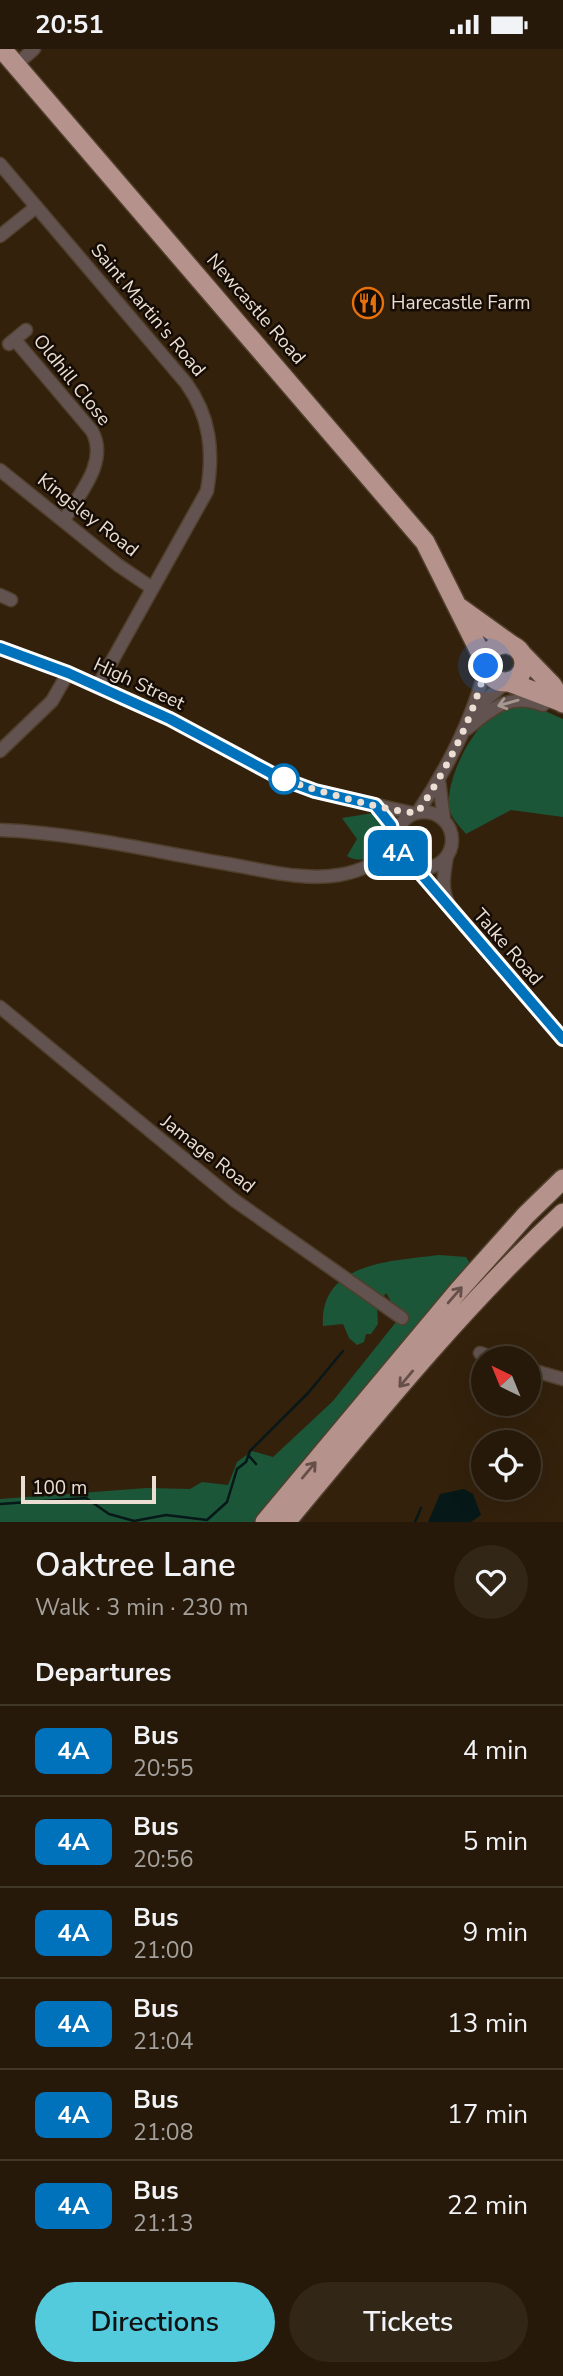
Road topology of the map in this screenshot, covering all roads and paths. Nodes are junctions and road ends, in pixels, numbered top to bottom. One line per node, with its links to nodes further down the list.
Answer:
1 (2, 49): 3 (highway, Newcastle Road)
2 (34, 49): 3 (street)
3 (16, 65): 11 (highway, Newcastle Road)
4 (0, 164): 5 (street, Saint Martin's Road)
5 (36, 207): 6 (street); 10 (street, Saint Martin's Road)
6 (0, 236)
7 (26, 330): 9 (street, Oldhill Close)
8 (0, 470): 9 (street, Kingsley Road)
9 (64, 520): 10 (street, Kingsley Road)
10 (152, 588): 17 (street, Saint Martin's Road)
11 (460, 608): 13 (highway, Newcastle Road); 14 (highway, Newcastle Road)
12 (0, 648): 15 (street, High Street)
13 (517, 649): 14 (highway); 16 (highway); 18 (highway, Newcastle Road)
14 (486, 665): 16 (highway); 19 (street)
15 (68, 673): 17 (street, High Street); 22 (street)
16 (508, 682): 18 (highway, Newcastle Road); 19 (street)
17 (98, 686): 24 (street, High Street)
18 (563, 702)
19 (473, 710): 21 (street)
20 (563, 712): 21 (street, one-way to 21)
21 (461, 734): 23 (street)
22 (0, 751)
23 (439, 781): 25 (street); 26 (street)
24 (375, 805): 25 (street, High Street); 28 (street)
25 (415, 813): 26 (street); 28 (street)
26 (444, 820): 29 (street)
27 (0, 830): 30 (street)
28 (395, 842): 30 (street); 31 (street)
29 (447, 856): 31 (street); 32 (street, Talke Road)
30 (378, 862): 31 (street)
31 (411, 865): 32 (street, Talke Road)
32 (452, 912): 34 (street, Talke Road)
33 (0, 1007): 41 (street, Jamage Road)
34 (563, 1039)
35 (563, 1179): 39 (highway)
36 (563, 1185): 39 (highway)
37 (563, 1207): 40 (highway)
38 (563, 1213): 40 (highway)
39 (498, 1250): 44 (highway, one-way to 39)
40 (499, 1272): 45 (highway, one-way to 45)
41 (402, 1318)
42 (541, 1373): 43 (street)
43 (563, 1380)
44 (265, 1522)
45 (286, 1522)

